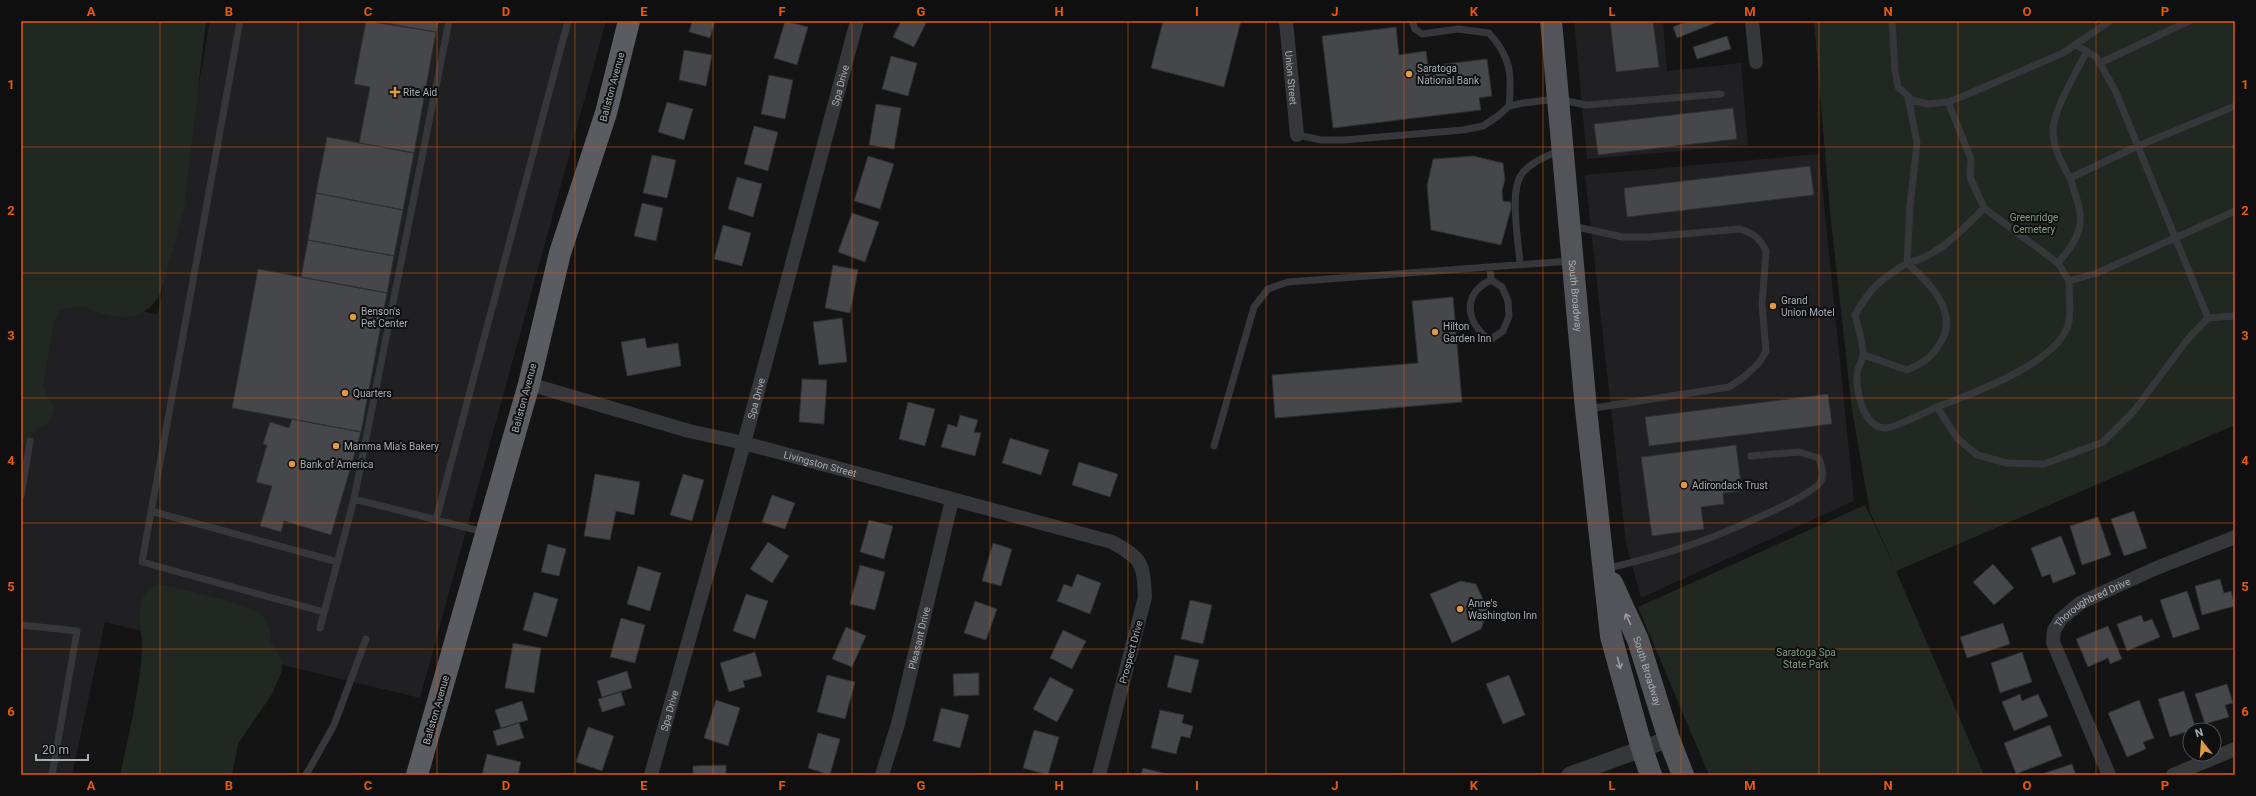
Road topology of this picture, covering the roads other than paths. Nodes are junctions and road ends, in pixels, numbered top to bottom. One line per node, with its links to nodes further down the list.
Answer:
1 (240, 21): 51 (lane)
2 (449, 21): 49 (lane)
3 (568, 21): 52 (lane)
4 (629, 21): 41 (highway, Ballston Avenue)
5 (856, 21): 45 (street, Spa Drive)
6 (1286, 21): 23 (street, Union Street)
7 (1412, 21): 21 (lane)
8 (1551, 21): 19 (main road, South Broadway)
9 (1752, 21): 15 (street)
10 (1892, 21): 18 (lane)
11 (2110, 21): 13 (lane)
12 (2189, 21): 16 (lane)
13 (2076, 45): 14 (lane); 20 (lane)
14 (2087, 51): 16 (lane); 26 (lane)
15 (1756, 62)
16 (2100, 63): 24 (lane)
17 (1721, 94): 19 (lane)
18 (1908, 96): 20 (lane); 32 (lane)
19 (1557, 99): 21 (lane); 25 (main road, South Broadway)
20 (1948, 102): 27 (lane)
21 (1508, 106): 23 (lane)
22 (2235, 106): 24 (lane)
23 (1297, 135)
24 (2138, 146): 26 (lane); 30 (lane)
25 (1562, 149): 29 (main road, South Broadway); 34 (lane)
26 (2070, 178): 33 (lane)
27 (1984, 208): 32 (lane); 33 (lane)
28 (2235, 211): 30 (lane)
29 (1569, 225): 31 (main road, South Broadway); 43 (lane)
30 (2175, 237): 37 (lane); 39 (lane)
31 (1573, 261): 34 (lane); 43 (main road, South Broadway)
32 (1907, 263): 40 (lane); 40 (lane)
33 (2058, 263): 37 (lane)
34 (1520, 265): 35 (lane)
35 (1490, 267): 36 (lane); 46 (lane)
36 (1491, 280): 36 (lane)
37 (2069, 281): 42 (lane)
38 (2235, 316): 39 (lane)
39 (2208, 318): 42 (lane)
40 (1864, 355): 42 (lane)
41 (529, 384): 45 (street, Livingston Street); 53 (highway, Ballston Avenue)
42 (1937, 407)
43 (1586, 409): 57 (main road, South Broadway)
44 (30, 440): 48 (lane)
45 (744, 443): 50 (street, Livingston Street); 68 (street, Spa Drive)
46 (1214, 446)
47 (1751, 456): 57 (lane)
48 (21, 496)
49 (354, 499): 52 (lane); 56 (lane)
50 (952, 500): 55 (street, Livingston Street); 69 (street, Pleasant Drive)
51 (151, 511): 56 (lane); 58 (lane)
52 (436, 520): 53 (lane)
53 (487, 533): 67 (highway, Ballston Avenue)
54 (2235, 537): 74 (street, Thoroughbred Drive)
55 (1112, 542): 70 (street, Prospect Drive)
56 (338, 562): 58 (lane)
57 (1605, 570): 62 (main road, South Broadway, one-way to 57); 64 (main road, South Broadway, one-way to 64)
58 (324, 612): 60 (lane)
59 (21, 625): 65 (lane)
60 (320, 628)
61 (366, 639): 66 (lane)
62 (1669, 739): 64 (street); 73 (main road, South Broadway)
63 (2235, 748): 75 (street)
64 (1642, 749): 71 (street); 72 (main road, South Broadway)
65 (52, 775)
66 (306, 775)
67 (417, 775)
68 (651, 775)
69 (882, 775)
70 (1099, 775)
71 (1570, 775)
72 (1651, 775)
73 (1683, 775)
74 (2109, 775)
75 (2173, 775)

